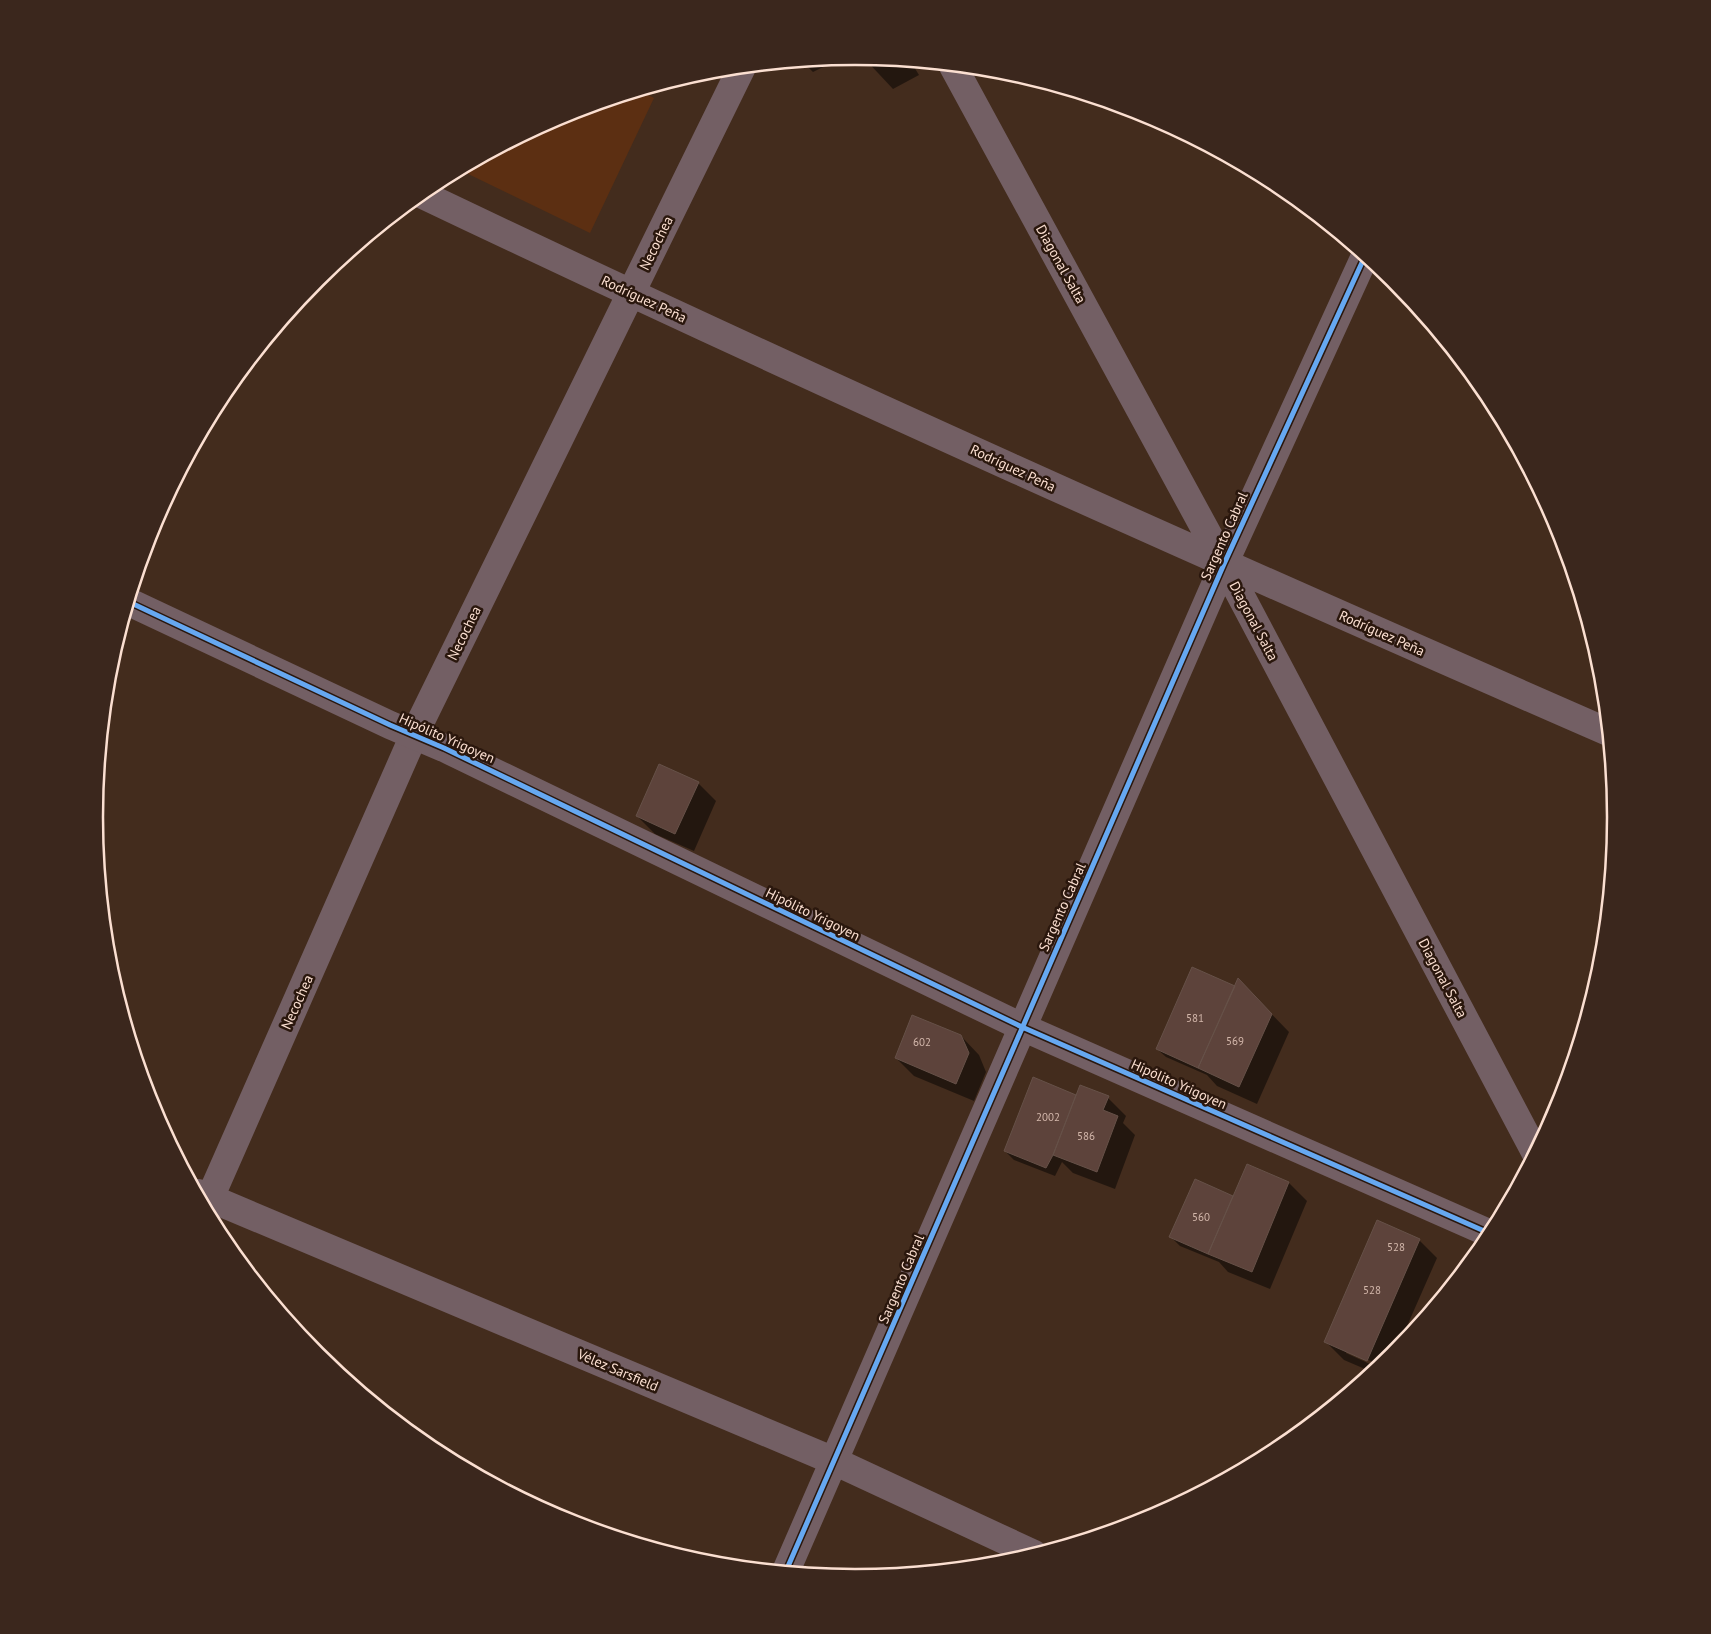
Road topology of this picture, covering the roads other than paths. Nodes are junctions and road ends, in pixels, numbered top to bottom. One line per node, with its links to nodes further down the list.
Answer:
1 (955, 71): 6 (street, Diagonal Salta)
2 (739, 74): 5 (street, Necochea)
3 (429, 198): 5 (street, Rodríguez Peña)
4 (1362, 262): 6 (street, Sargento Cabral)
5 (631, 294): 6 (street, Rodríguez Peña); 9 (street, Necochea)
6 (1224, 564): 8 (street, Rodríguez Peña); 10 (street, Sargento Cabral); 11 (street, Diagonal Salta)
7 (134, 604): 9 (street, Hipólito Yrigoyen)
8 (1602, 729)
9 (414, 735): 10 (street, Hipólito Yrigoyen); 12 (street, Necochea)
10 (1022, 1027): 14 (street, Hipólito Yrigoyen); 15 (street, Sargento Cabral)
11 (1532, 1146)
12 (206, 1197)
13 (209, 1202): 15 (street, Vélez Sarsfield)
14 (1484, 1231)
15 (834, 1461): 16 (street, Vélez Sarsfield); 17 (street, Sargento Cabral)
16 (1024, 1549)
17 (788, 1566)

